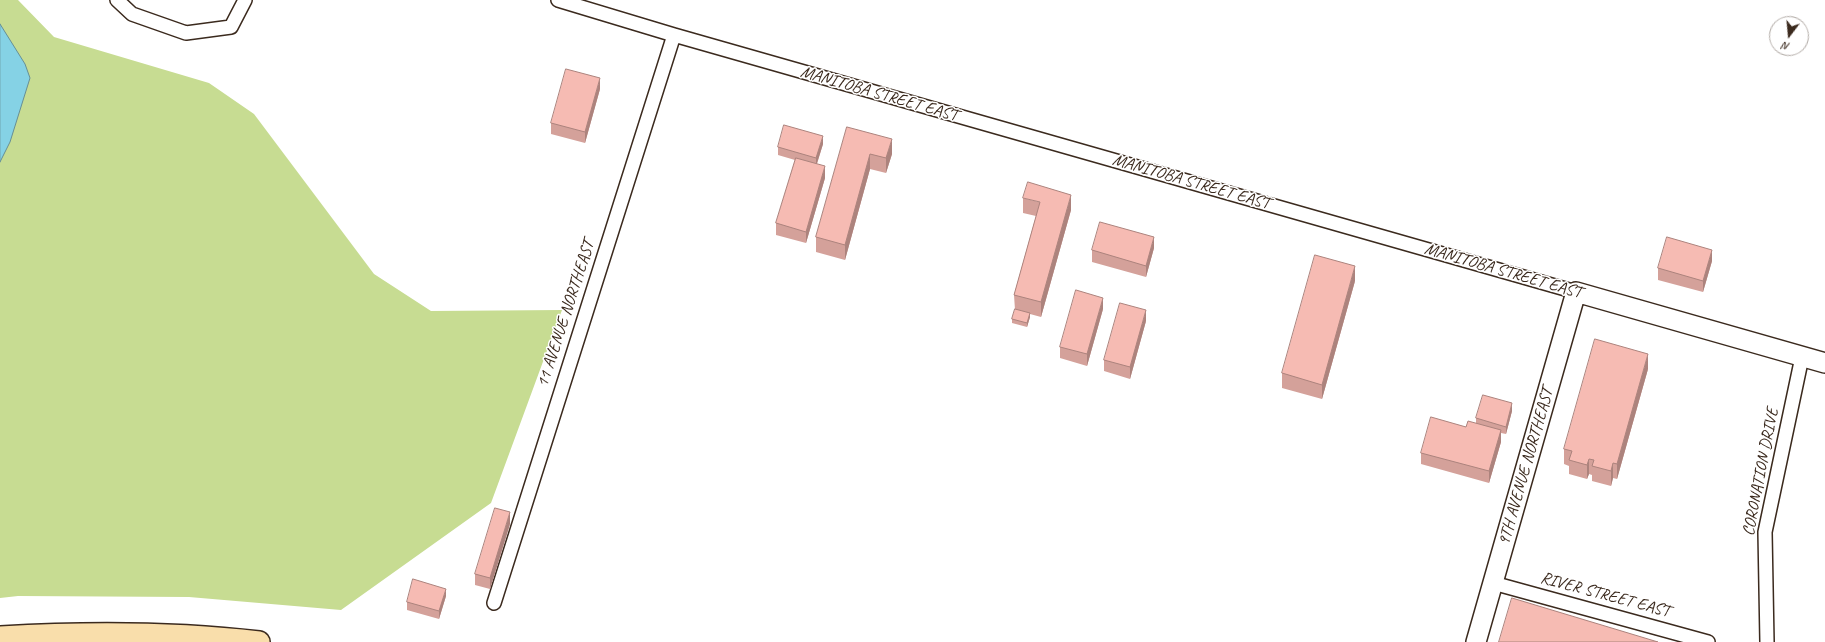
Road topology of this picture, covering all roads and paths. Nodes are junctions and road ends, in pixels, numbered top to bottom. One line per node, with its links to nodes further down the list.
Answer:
1 (117, 0): 2 (street)
2 (245, 0)
3 (558, 0): 4 (street, MANITOBA STREET EAST)
4 (674, 35): 5 (street, MANITOBA STREET EAST); 9 (street, 11 AVENUE NORTHEAST)
5 (1576, 292): 6 (street, MANITOBA STREET EAST); 8 (street, 9TH AVENUE NORTHEAST)
6 (1802, 357): 7 (street, MANITOBA STREET EAST); 14 (street, CORONATION DRIVE)
7 (1824, 362)
8 (1493, 583): 12 (street, 9TH AVENUE NORTHEAST); 13 (street, RIVER STREET EAST)
9 (494, 603)
10 (0, 637): 11 (main road)
11 (259, 642)
12 (1476, 642)
13 (1708, 642)
14 (1767, 642)

